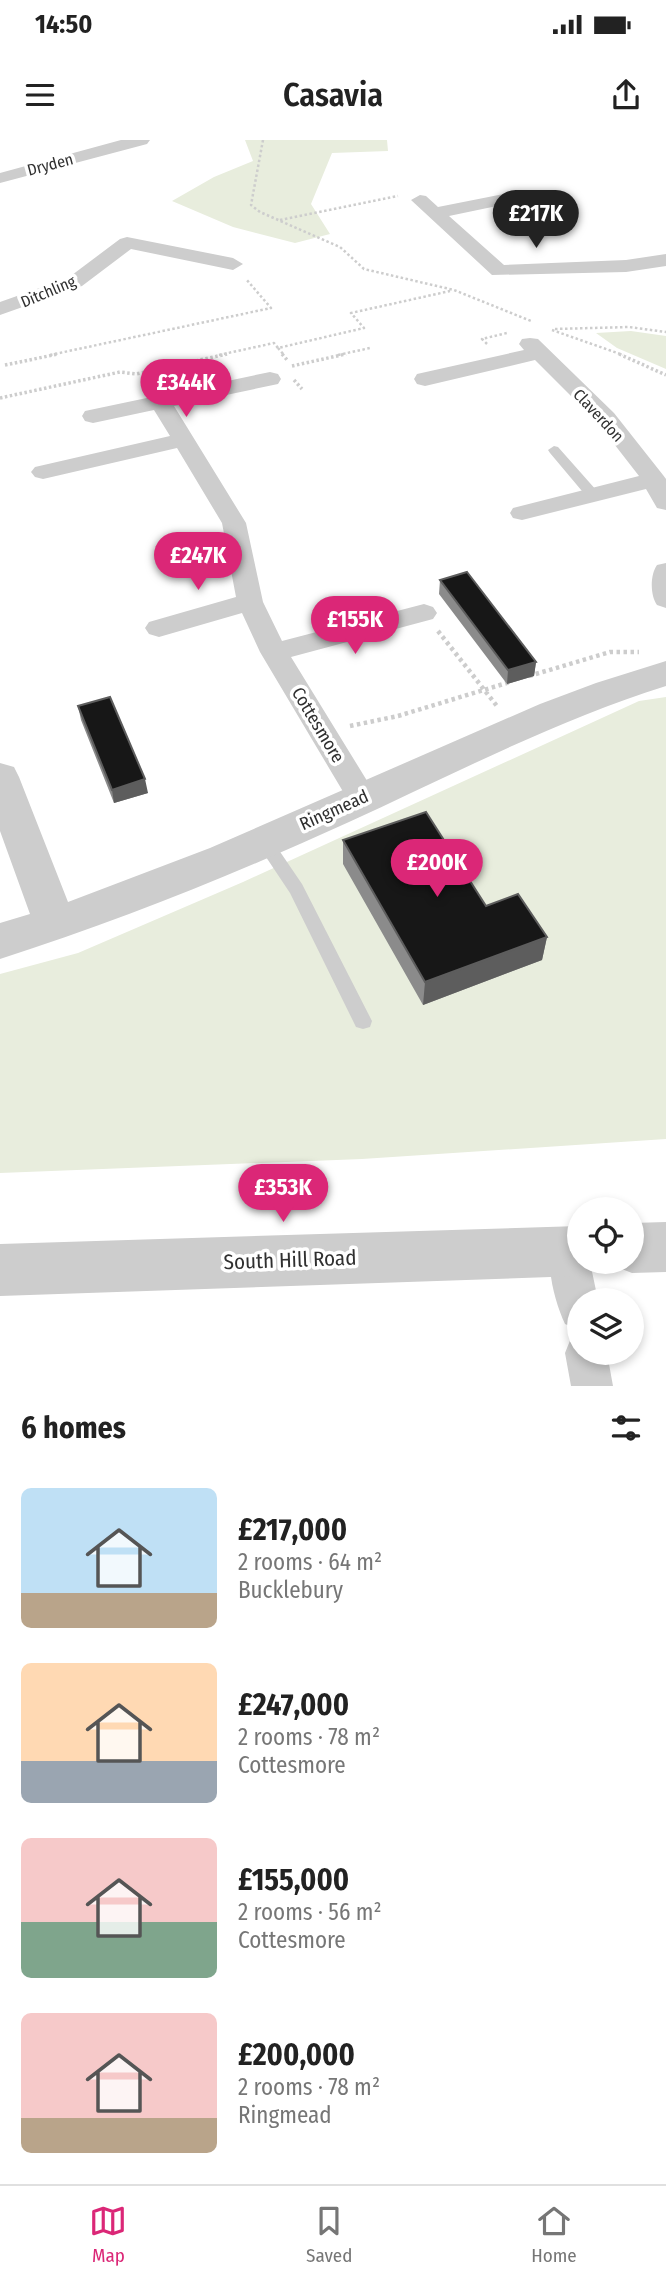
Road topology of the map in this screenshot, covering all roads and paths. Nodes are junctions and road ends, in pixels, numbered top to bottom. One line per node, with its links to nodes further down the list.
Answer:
1 (141, 140): 3 (street, Dryden)
2 (263, 140): 6 (path)
3 (0, 178)
4 (519, 196): 5 (street)
5 (427, 206): 6 (path); 7 (street)
6 (279, 220): 9 (path)
7 (666, 260)
8 (233, 264): 10 (street, Ditchling); 14 (path)
9 (454, 290): 12 (path); 18 (path)
10 (0, 309)
11 (666, 332): 15 (path)
12 (537, 341): 17 (street); 24 (street, Claverdon)
13 (370, 348): 16 (path)
14 (5, 365)
15 (666, 375)
16 (270, 379): 19 (street)
17 (425, 379)
18 (0, 398)
19 (161, 402): 20 (street); 21 (street, Cottesmore)
20 (93, 416)
21 (184, 440): 23 (street); 30 (street, Cottesmore)
22 (554, 450): 25 (lane)
23 (43, 472)
24 (655, 480): 25 (street); 26 (street, Claverdon)
25 (592, 494): 27 (street)
26 (666, 503)
27 (522, 513)
28 (666, 571): 29 (street)
29 (666, 599)
30 (250, 602): 32 (street); 33 (street, Cottesmore)
31 (424, 613): 33 (street); 35 (path)
32 (159, 628)
33 (274, 652): 37 (street, Cottesmore)
34 (656, 662): 35 (path); 39 (street, Ringmead)
35 (484, 690): 36 (path); 37 (path)
36 (500, 710)
37 (322, 733): 39 (street, Cottesmore)
38 (0, 777): 41 (street)
39 (362, 797): 40 (street, Ringmead)
40 (264, 842): 41 (street, Ringmead); 43 (lane)
41 (55, 925): 42 (street, Ringmead)
42 (0, 941)
43 (363, 1021)
44 (666, 1247): 45 (street)
45 (644, 1248)
46 (567, 1251): 47 (street, South Hill Road)
47 (0, 1270)
48 (588, 1365): 49 (street)
49 (592, 1386)

